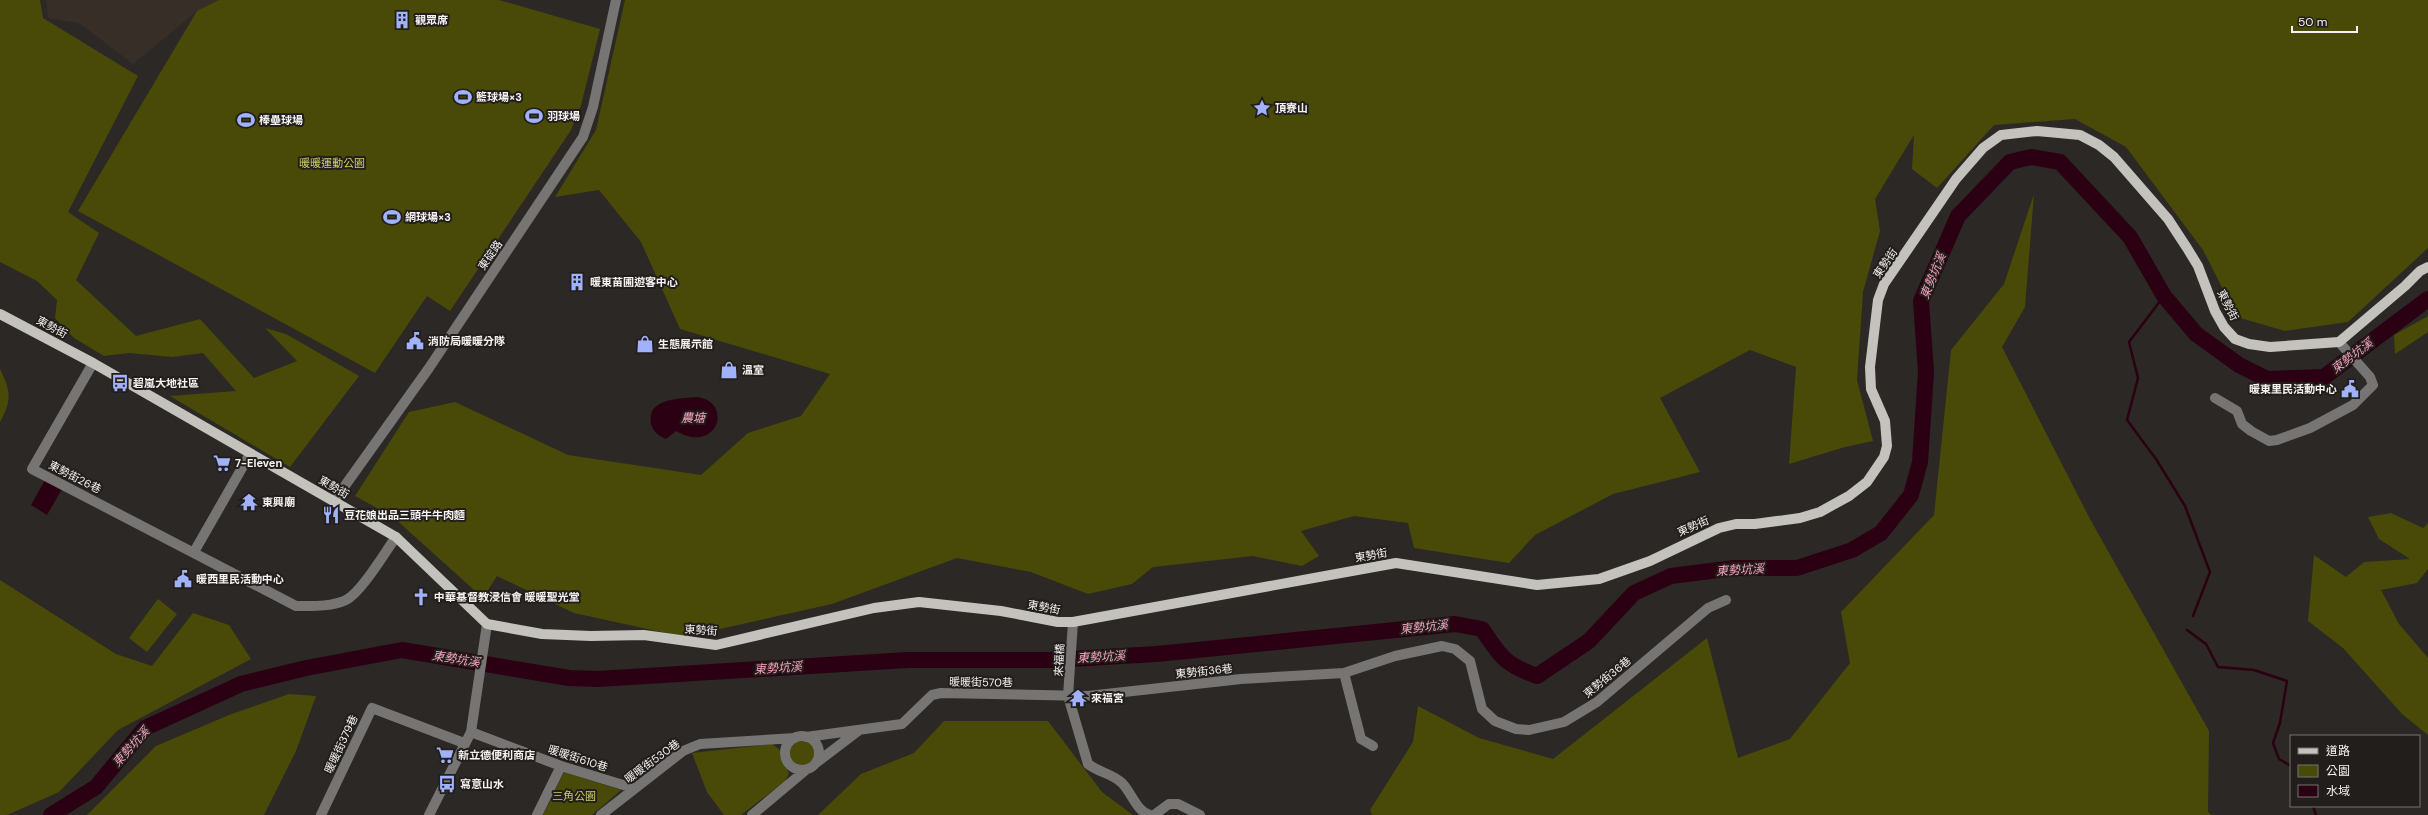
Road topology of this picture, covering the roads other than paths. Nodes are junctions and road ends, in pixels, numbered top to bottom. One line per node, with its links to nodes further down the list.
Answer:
1 (616, 0): 8 (street, 東碇路)
2 (2428, 267): 4 (main road)
3 (0, 314): 5 (main road, 東勢街)
4 (2341, 345): 6 (street); 12 (main road, 東勢街)
5 (93, 363): 7 (main road, 東勢街); 10 (street, 東勢街26巷)
6 (2216, 398)
7 (250, 454): 8 (main road, 東勢街); 10 (street)
8 (334, 500): 9 (main road, 東勢街)
9 (396, 537): 10 (street, 東勢街26巷); 13 (main road, 東勢街)
10 (194, 552)
11 (1726, 600): 14 (street, 東勢街36巷)
12 (1073, 622): 13 (main road, 東勢街); 15 (street, 來福橋)
13 (487, 624): 17 (street)
14 (1344, 673): 15 (street, 東勢街36巷); 21 (street)
15 (1068, 696): 16 (street, 暖暖街570巷); 31 (street)
16 (858, 731): 18 (street); 22 (street)
17 (471, 732): 20 (street); 23 (street, 暖暖街610巷)
18 (806, 737): 19 (street); 22 (street)
19 (796, 738): 24 (street); 25 (street, 暖暖街530巷)
20 (464, 743): 26 (street, 暖暖街379巷); 27 (street)
21 (1373, 746)
22 (816, 763): 24 (street)
23 (561, 766): 25 (street, 暖暖街610巷); 28 (street)
24 (807, 769): 30 (street)
25 (633, 788): 29 (street, 暖暖街530巷)
26 (321, 815)
27 (429, 815)
28 (537, 815)
29 (601, 815)
30 (752, 815)
31 (1150, 815)
32 (1154, 815): 33 (street)
33 (1200, 815)

